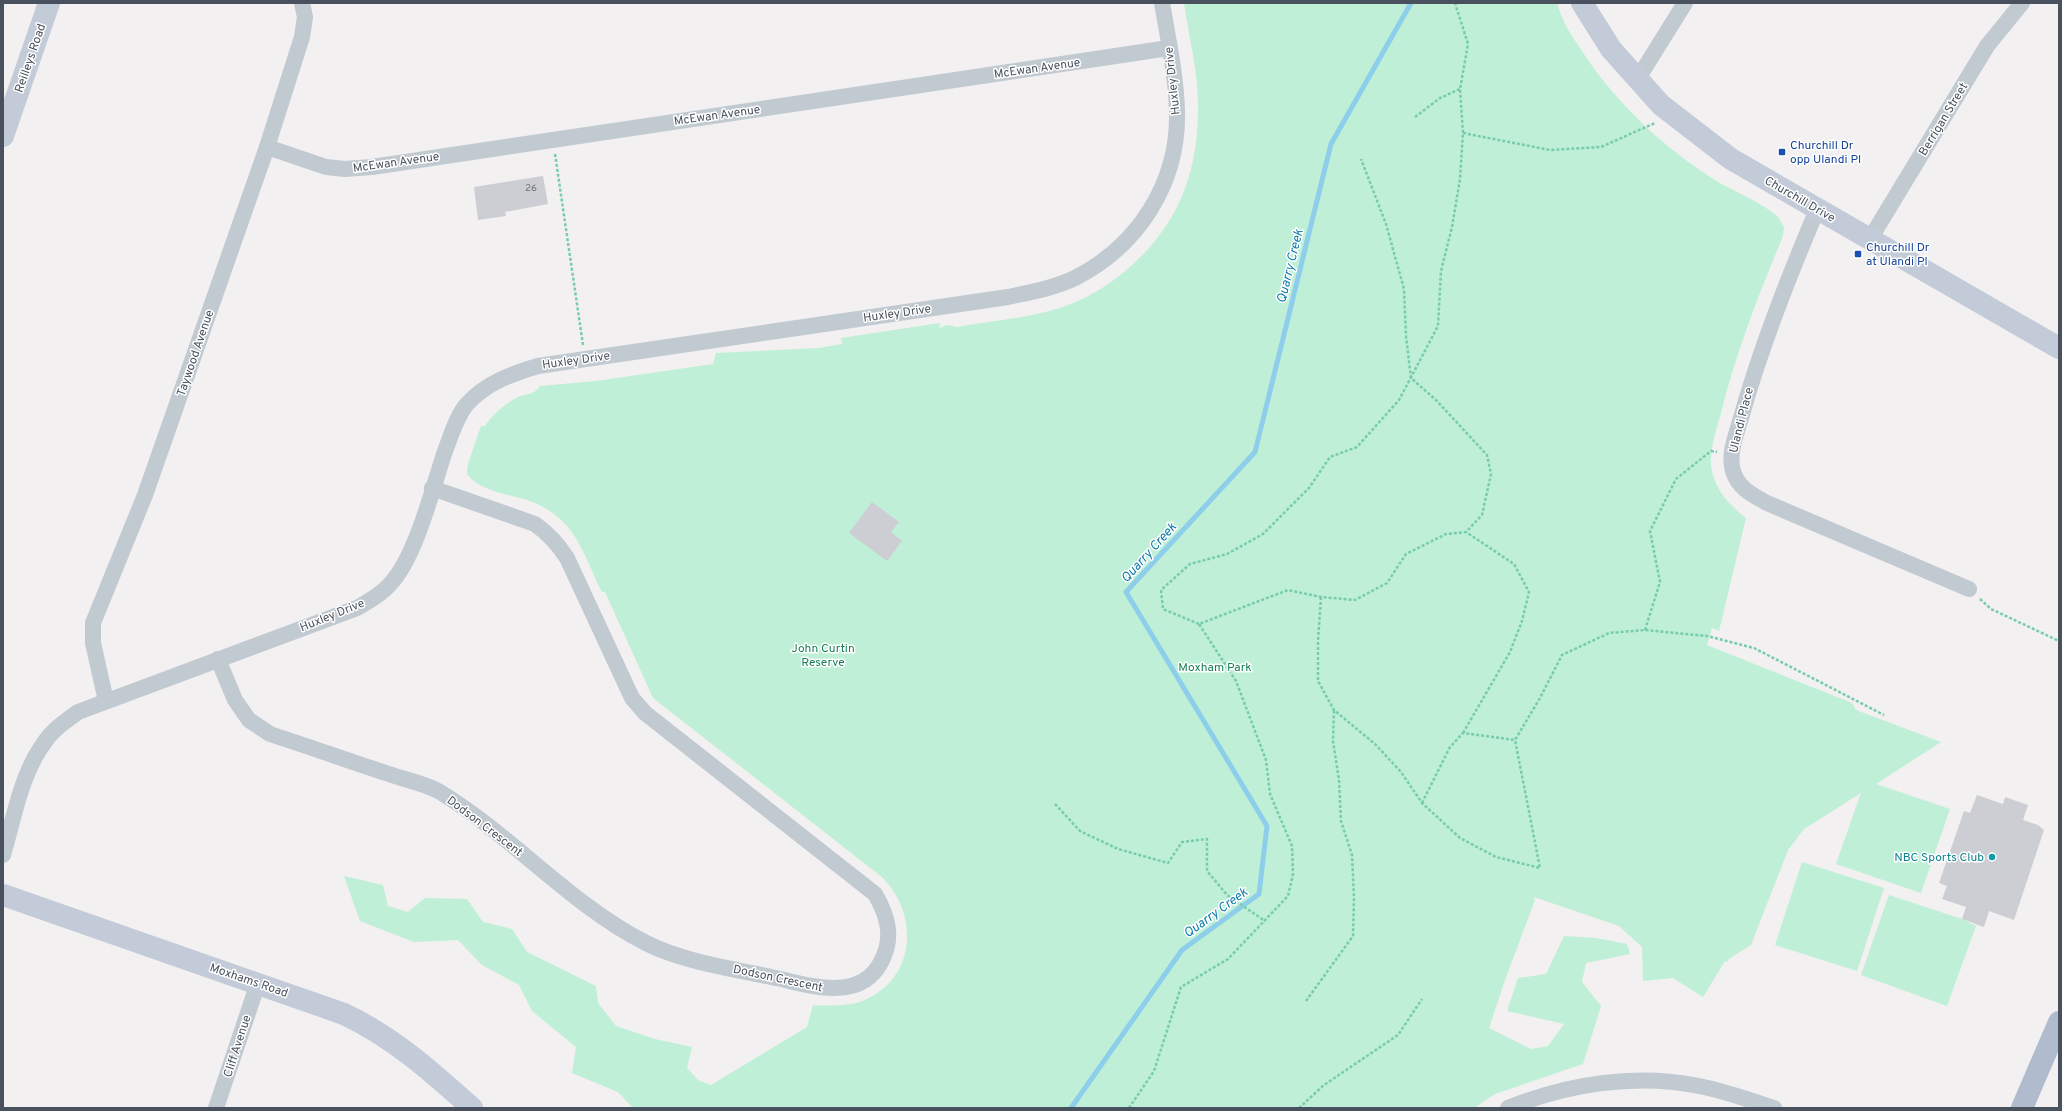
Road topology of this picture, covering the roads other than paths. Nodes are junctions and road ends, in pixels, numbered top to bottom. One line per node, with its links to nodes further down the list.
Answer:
1 (49, 3): 9 (street, Reilleys Road)
2 (302, 3): 10 (street, Taywood Avenue)
3 (1162, 3): 7 (street, Huxley Drive)
4 (1582, 3): 8 (street, Churchill Drive)
5 (1685, 3): 8 (street)
6 (2022, 3): 12 (street, Berrigan Street)
7 (1169, 48): 10 (street, McEwan Avenue); 14 (street, Huxley Drive)
8 (1637, 80): 11 (street, Churchill Drive)
9 (3, 136)
10 (267, 147): 17 (street, Taywood Avenue)
11 (1817, 210): 12 (street, Churchill Drive); 15 (street, Ulandi Place)
12 (1870, 239): 13 (street, Churchill Drive)
13 (2059, 348)
14 (432, 488): 16 (street, Huxley Drive); 16 (street, Dodson Crescent)
15 (1969, 589)
16 (218, 659): 17 (street, Huxley Drive)
17 (106, 701): 18 (street, Huxley Drive)
18 (3, 855)
19 (3, 894): 20 (street, Moxhams Road)
20 (258, 983): 23 (street, Cliff Avenue); 24 (street, Moxhams Road)
21 (2059, 1022): 26 (main road)
22 (1770, 1107): 25 (street)
23 (216, 1108)
24 (472, 1108)
25 (1508, 1108)
26 (2022, 1108)

